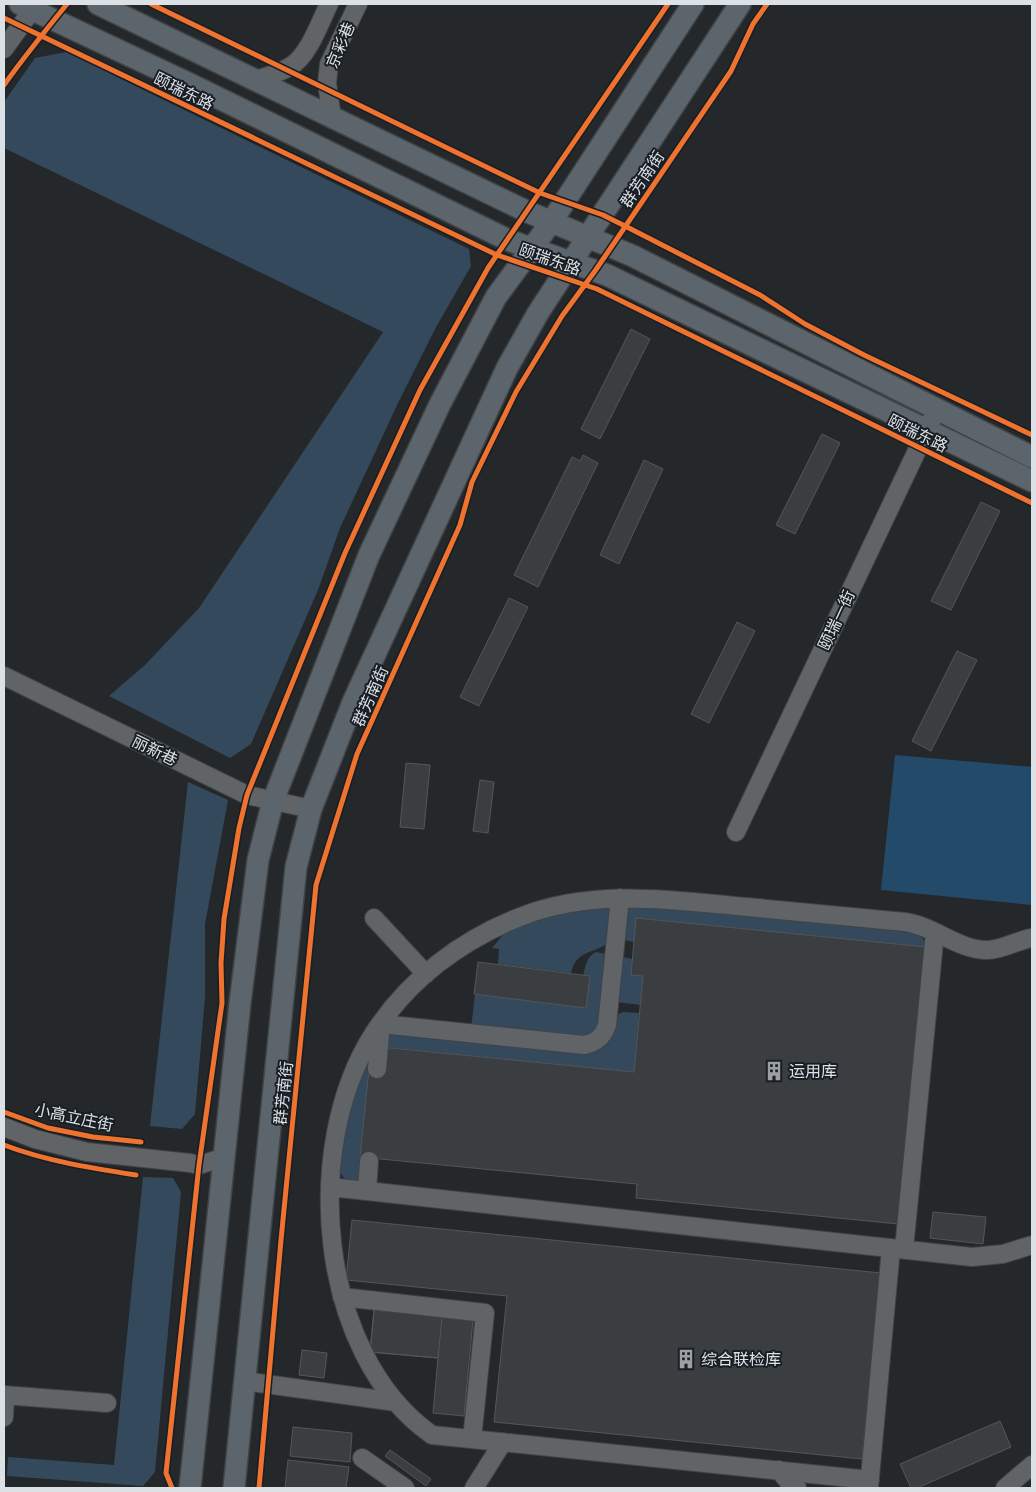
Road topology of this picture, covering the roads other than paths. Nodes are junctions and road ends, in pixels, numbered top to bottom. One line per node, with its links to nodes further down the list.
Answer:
1 (98, 4): 8 (main road, 颐瑞东路)
2 (329, 4): 8 (street, 京彩巷)
3 (358, 4): 9 (street, 京彩巷)
4 (692, 4): 10 (main road)
5 (740, 4): 11 (main road, 群芳南街)
6 (31, 5): 7 (street); 12 (main road, 颐瑞东路)
7 (4, 49)
8 (256, 80): 9 (main road, 颐瑞东路)
9 (332, 118): 10 (main road, 颐瑞东路)
10 (552, 221): 11 (main road, 颐瑞东路); 12 (main road)
11 (589, 236): 13 (main road, 群芳南街); 14 (main road, 颐瑞东路)
12 (532, 247): 13 (main road, 颐瑞东路); 19 (main road)
13 (571, 262): 15 (main road, 颐瑞东路); 20 (main road, 群芳南街)
14 (936, 410): 15 (street, 颐瑞一街); 16 (main road, 颐瑞东路)
15 (927, 429): 17 (main road, 颐瑞东路); 21 (street, 颐瑞一街)
16 (1032, 457)
17 (1032, 481)
18 (4, 676): 19 (street, 丽新巷)
19 (274, 801): 20 (street, 丽新巷); 30 (main road)
20 (311, 809): 37 (main road, 群芳南街)
21 (736, 832)
22 (620, 898): 24 (street); 26 (street); 27 (street)
23 (374, 918): 26 (street)
24 (935, 932): 25 (street); 35 (street)
25 (1032, 938)
26 (426, 974): 27 (street)
27 (381, 1024): 28 (street); 32 (street)
28 (377, 1069)
29 (4, 1128): 30 (street, 小高立庄街)
30 (225, 1157): 48 (main road)
31 (369, 1161): 33 (street)
32 (330, 1187): 33 (street); 36 (street)
33 (367, 1191): 35 (street)
34 (1032, 1245): 35 (street)
35 (897, 1248): 47 (street)
36 (342, 1297): 39 (street); 42 (street)
37 (244, 1381): 39 (street); 49 (main road, 群芳南街)
38 (4, 1395): 40 (street); 41 (street)
39 (396, 1402): 42 (street)
40 (107, 1403)
41 (4, 1418)
42 (472, 1439): 43 (street)
43 (503, 1442): 47 (street); 51 (street)
44 (362, 1458): 50 (street)
45 (1032, 1465): 53 (street)
46 (779, 1470): 52 (street)
47 (870, 1484)
48 (190, 1488)
49 (234, 1488)
50 (405, 1488)
51 (474, 1488)
52 (797, 1488)
53 (1004, 1488)

